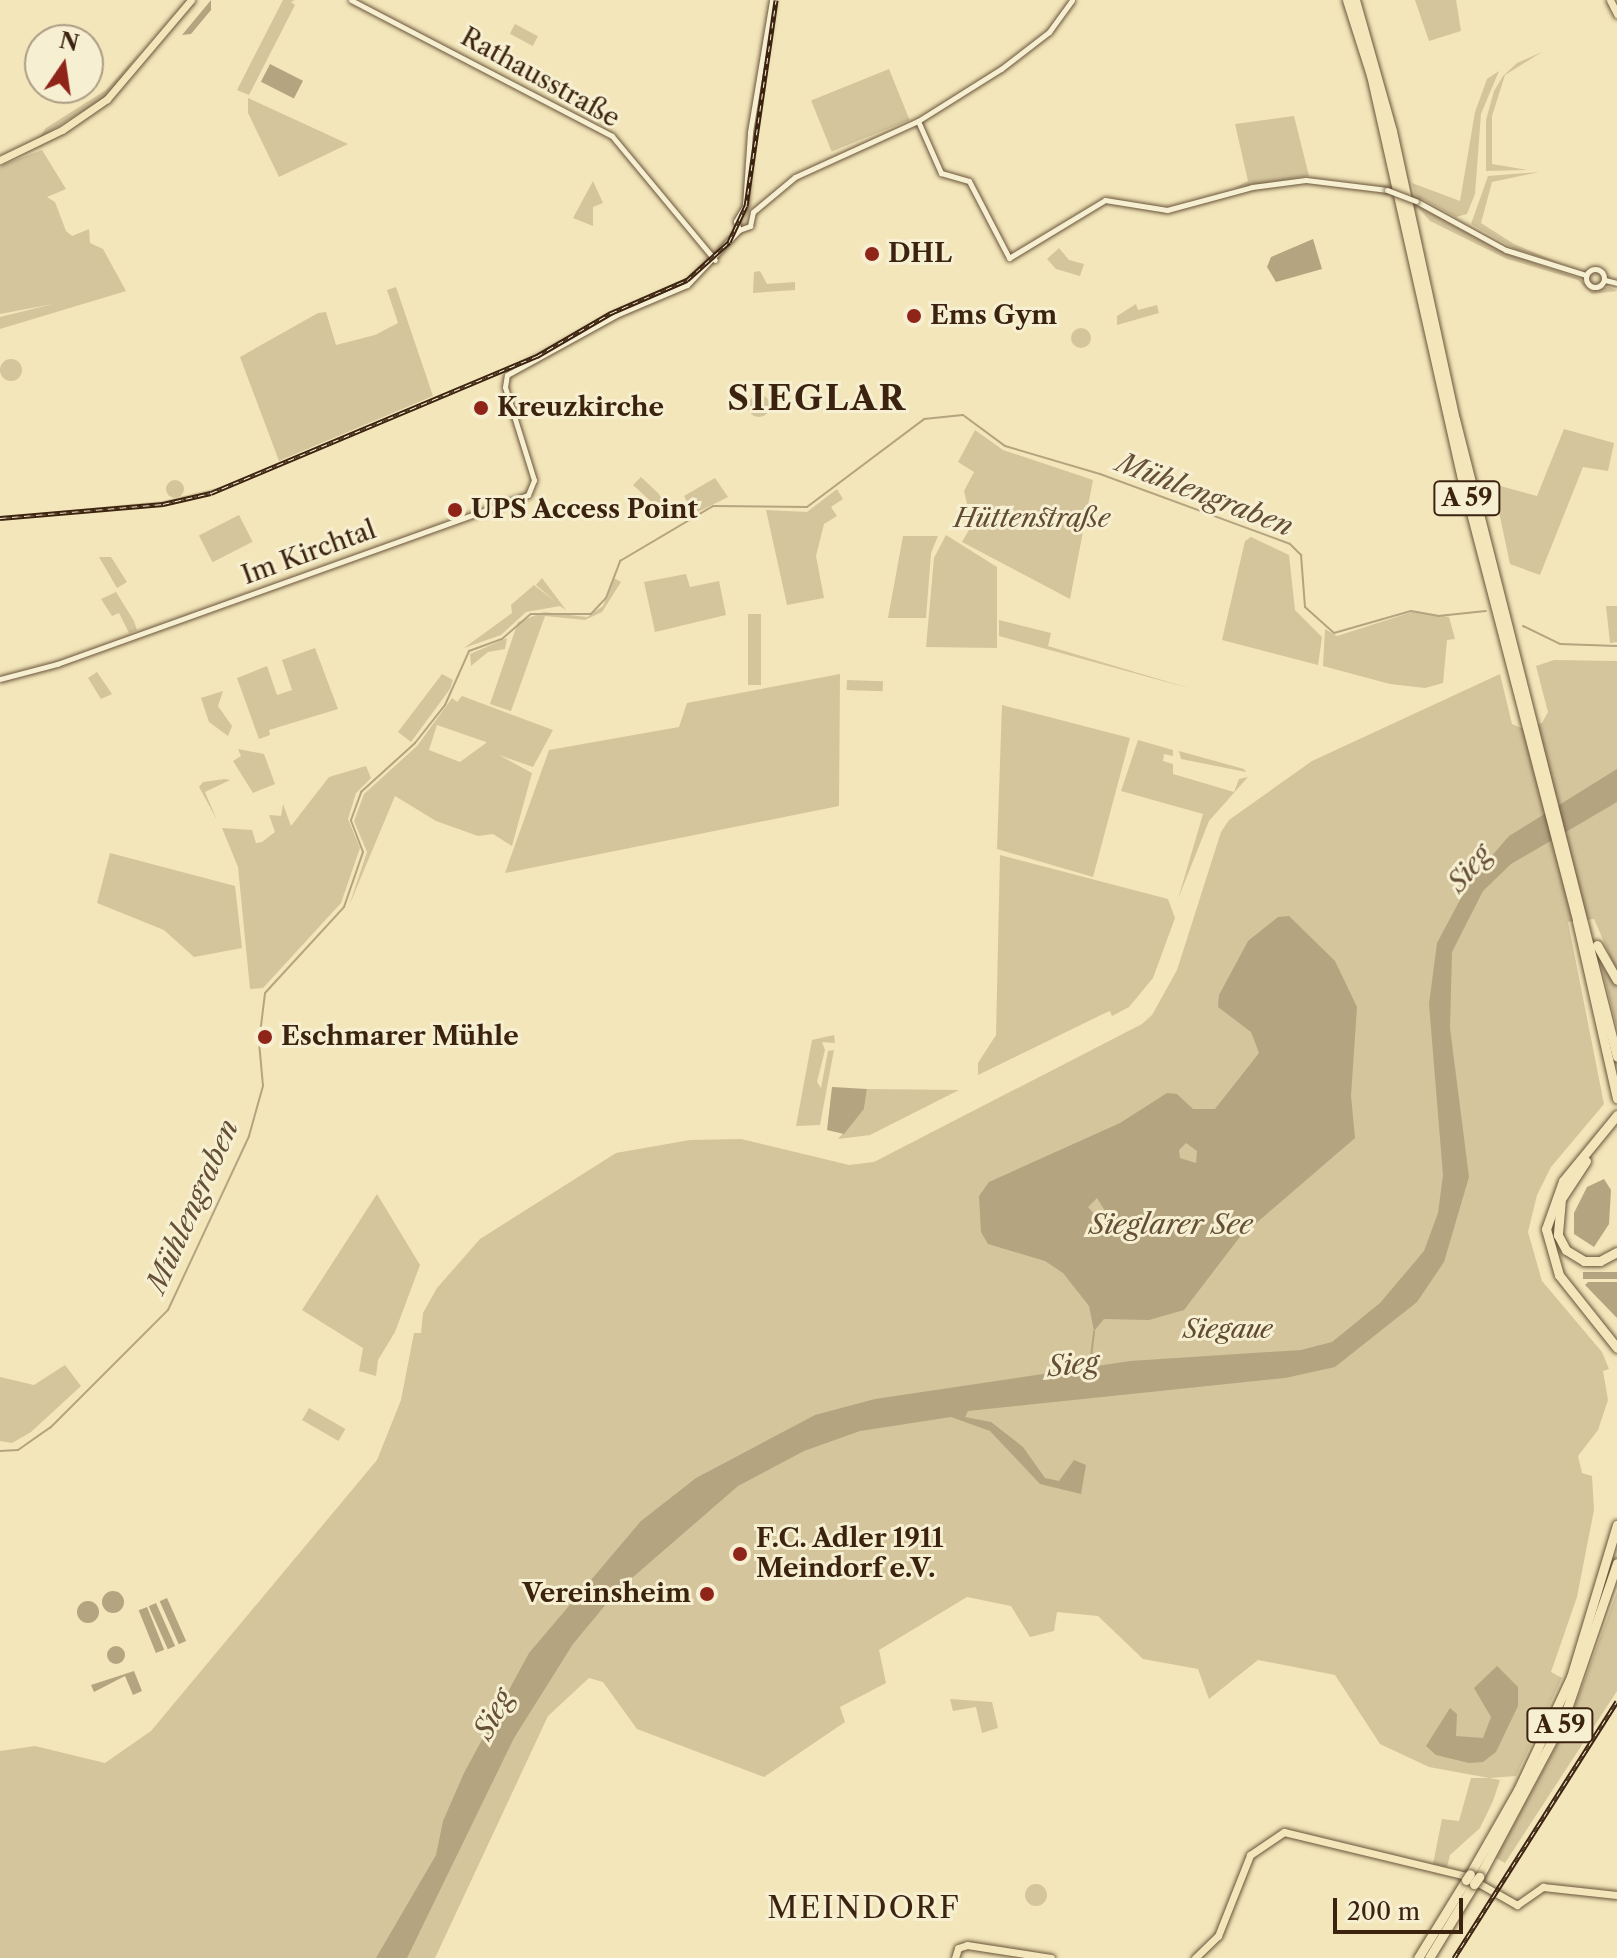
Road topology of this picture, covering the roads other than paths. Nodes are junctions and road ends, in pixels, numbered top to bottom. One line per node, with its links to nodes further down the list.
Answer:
1 (191, 0): 10 (main road)
2 (351, 0): 14 (street, Rathausstraße)
3 (772, 0): 11 (street)
4 (1072, 0): 9 (street)
5 (1347, 0): 19 (highway, A 59)
6 (1355, 0): 19 (highway, A 59)
7 (1610, 0): 8 (main road)
8 (1617, 14)
9 (918, 121): 12 (street); 15 (street, bridge)
10 (0, 160)
11 (745, 206): 12 (street); 13 (street)
12 (753, 212): 13 (street)
13 (739, 230): 14 (street)
14 (715, 260): 18 (street, Im Kirchtal)
15 (1586, 275): 16 (street); 16 (street)
16 (1605, 280): 17 (street)
17 (1617, 283)
18 (0, 679)
19 (1530, 724): 20 (highway, A 59); 20 (highway, A 59)
20 (1584, 920): 21 (highway); 22 (highway, A 59); 23 (highway, A 59)
21 (1617, 980)
22 (1617, 1057)
23 (1617, 1099)
24 (1617, 1115): 25 (highway)
25 (1611, 1127): 26 (highway); 27 (highway)
26 (1617, 1252)
27 (1617, 1348)
28 (1617, 1525): 30 (highway, A 59)
29 (1617, 1563): 30 (highway, A 59)
30 (1469, 1878): 31 (main road); 34 (main road); 35 (highway, A 59); 36 (highway, A 59)
31 (1617, 1895)
32 (955, 1958): 33 (main road)
33 (1051, 1958)
34 (1195, 1958)
35 (1418, 1958)
36 (1429, 1958)

